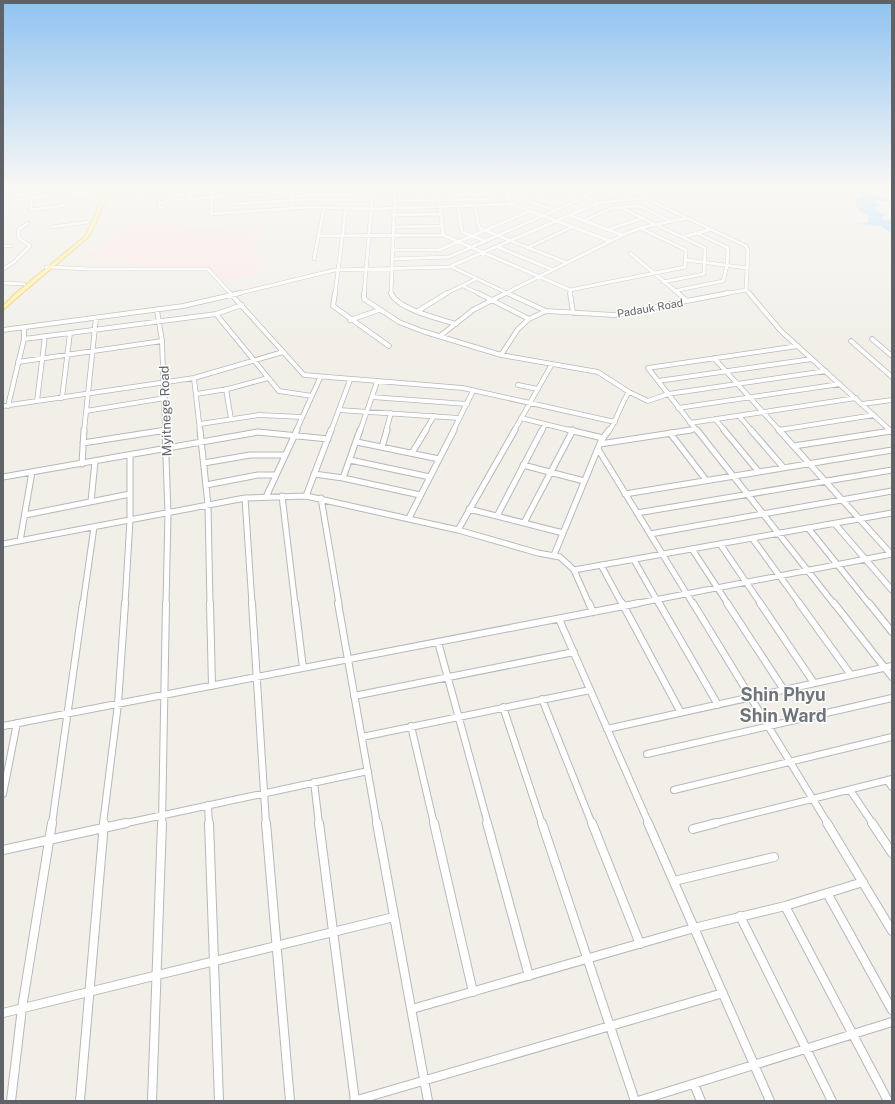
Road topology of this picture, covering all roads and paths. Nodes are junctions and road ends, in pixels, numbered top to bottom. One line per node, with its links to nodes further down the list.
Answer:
1 (20, 239): 43 (street)
2 (80, 239): 39 (main road)
3 (84, 239): 39 (main road)
4 (318, 239): 33 (street)
5 (342, 239): 45 (street)
6 (369, 239): 44 (street)
7 (392, 239): 30 (street)
8 (451, 239): 24 (street)
9 (466, 239): 24 (street)
10 (479, 239): 21 (street)
11 (490, 239): 21 (street)
12 (505, 239): 22 (street)
13 (516, 239): 22 (street)
14 (546, 239): 29 (street)
15 (604, 239): 23 (street)
16 (615, 239): 23 (street)
17 (662, 239): 35 (street)
18 (686, 239): 37 (street)
19 (708, 239): 38 (street)
20 (731, 239): 42 (street)
21 (485, 241): 27 (street)
22 (510, 241): 28 (street); 29 (street)
23 (610, 241): 36 (street)
24 (458, 242): 27 (street); 30 (street)
25 (3, 246): 26 (street)
26 (11, 246)
27 (471, 247): 31 (street); 34 (street)
28 (498, 247): 31 (street); 46 (street)
29 (527, 248): 36 (street)
30 (392, 250): 34 (street)
31 (484, 253): 40 (street); 48 (street)
32 (630, 253): 47 (street)
33 (314, 259)
34 (392, 259): 41 (street)
35 (686, 260): 37 (street); 47 (street)
36 (567, 263): 46 (street)
37 (705, 263): 38 (street); 50 (street)
38 (726, 266): 42 (street); 55 (street)
39 (48, 267): 52 (main road); 58 (street); 61 (main road)
40 (452, 267): 41 (street); 49 (street)
41 (392, 268): 44 (street); 66 (street)
42 (747, 268): 56 (street)
43 (3, 269)
44 (366, 269): 45 (street); 65 (street)
45 (338, 270): 58 (street); 72 (street)
46 (553, 270): 48 (street)
47 (653, 273): 50 (street); 54 (street)
48 (539, 277): 54 (street); 57 (street)
49 (476, 280): 53 (street); 57 (street)
50 (663, 282): 55 (street)
51 (3, 283): 52 (street)
52 (24, 284): 61 (main road)
53 (463, 286): 59 (street); 66 (street)
54 (570, 290): 68 (street)
55 (674, 290): 60 (street)
56 (746, 290): 60 (street, Padauk Road); 86 (street)
57 (506, 293): 59 (street); 67 (street)
58 (233, 296): 62 (street); 64 (street)
59 (492, 300): 71 (street); 74 (street)
60 (687, 301): 68 (street, Padauk Road)
61 (5, 303): 63 (main road)
62 (242, 305): 69 (street); 88 (street)
63 (3, 309)
64 (157, 310): 70 (street); 73 (street, Myitnege Road)
65 (379, 310): 72 (street); 80 (street)
66 (418, 311): 74 (street)
67 (546, 311): 68 (street, Padauk Road); 71 (street, Padauk Road)
68 (573, 312)
69 (216, 314): 73 (street); 96 (street)
70 (96, 318): 75 (street); 77 (street)
71 (529, 319): 89 (street, Padauk Road)
72 (350, 320): 85 (street)
73 (158, 321): 77 (street); 83 (street, Myitnege Road)
74 (456, 324): 80 (street)
75 (24, 328): 76 (street); 81 (street)
76 (3, 330)
77 (95, 330): 78 (street); 87 (street)
78 (70, 333): 79 (street); 90 (street)
79 (45, 336): 81 (street); 94 (street)
80 (440, 336): 89 (street)
81 (24, 339): 95 (street)
82 (872, 339): 91 (street)
83 (162, 341): 87 (street); 106 (street, Myitnege Road)
84 (851, 341): 100 (street)
85 (389, 346)
86 (798, 346): 92 (street); 93 (street)
87 (92, 352): 90 (street); 115 (street)
88 (283, 352): 96 (street); 103 (street)
89 (501, 355): 97 (street)
90 (68, 356): 94 (street); 121 (street)
91 (892, 356)
92 (714, 358): 99 (street); 105 (street)
93 (812, 359): 98 (street); 99 (street)
94 (42, 360): 95 (street); 125 (street)
95 (18, 362): 129 (street)
96 (253, 362): 101 (street); 102 (street)
97 (552, 364): 112 (street); 114 (street)
98 (826, 371): 108 (street); 109 (street)
99 (726, 372): 105 (street); 108 (street)
100 (892, 377)
101 (194, 378): 106 (street); 116 (street)
102 (268, 378): 111 (street); 118 (street)
103 (320, 378): 104 (street); 118 (street)
104 (350, 380): 107 (street); 131 (street)
105 (658, 381): 117 (street)
106 (164, 382): 115 (street); 122 (street, Myitnege Road)
107 (377, 382): 113 (street); 119 (street)
108 (737, 384): 117 (street); 120 (street)
109 (840, 384): 120 (street); 123 (street)
110 (518, 385): 112 (street)
111 (226, 389): 116 (street); 142 (street)
112 (538, 389): 126 (street)
113 (473, 391): 126 (street); 127 (street)
114 (628, 392): 117 (street); 144 (street)
115 (87, 394): 121 (street); 132 (street)
116 (196, 394): 146 (street)
117 (668, 394): 130 (street)
118 (312, 396): 139 (street)
119 (372, 397): 127 (street); 133 (street)
120 (749, 397): 130 (street); 134 (street)
121 (62, 398): 125 (street)
122 (165, 398): 132 (street); 149 (street, Myitnege Road)
123 (856, 398): 128 (street); 134 (street)
124 (892, 400): 128 (street)
125 (37, 401): 129 (street)
126 (530, 403): 141 (street); 144 (street)
127 (467, 404): 140 (street)
128 (862, 404): 136 (street)
129 (6, 406)
130 (678, 408): 145 (street)
131 (340, 410): 133 (street); 156 (street)
132 (86, 411): 158 (street)
133 (366, 411): 135 (street); 157 (street)
134 (763, 412): 138 (street); 151 (street)
135 (390, 413): 137 (street); 161 (street)
136 (874, 415): 151 (street); 152 (street)
137 (434, 416): 140 (street); 165 (street)
138 (739, 416): 143 (street); 175 (street)
139 (302, 417): 142 (street); 154 (street)
140 (459, 418): 168 (street)
141 (521, 418): 147 (street); 203 (street)
142 (231, 419): 146 (street)
143 (715, 419): 145 (street); 177 (street)
144 (614, 422): 155 (street)
145 (690, 423): 148 (street)
146 (200, 424): 159 (street)
147 (545, 424): 150 (street); 174 (street)
148 (695, 429): 153 (street); 182 (street)
149 (166, 430): 158 (street); 163 (street, Myitnege Road)
150 (573, 430): 155 (street); 180 (street)
151 (779, 430): 160 (street)
152 (892, 431): 160 (street)
153 (670, 433): 162 (street); 186 (street)
154 (294, 435): 156 (street); 159 (street); 167 (street)
155 (603, 438): 162 (street)
156 (328, 439): 179 (street)
157 (357, 442): 161 (street); 169 (street)
158 (83, 443): 173 (street)
159 (202, 443): 163 (street); 171 (street)
160 (794, 446): 172 (street)
161 (382, 447): 165 (street)
162 (599, 447): 187 (street); 192 (street)
163 (167, 449): 166 (street); 204 (street, Myitnege Road)
164 (892, 450): 172 (street)
165 (412, 453): 168 (street)
166 (130, 455): 170 (street); 191 (street)
167 (285, 455): 171 (street); 181 (street)
168 (439, 459): 184 (street)
169 (350, 460): 184 (street); 185 (street)
170 (95, 462): 173 (street); 201 (street)
171 (204, 463): 189 (street)
172 (809, 463): 175 (street); 188 (street)
173 (82, 464): 178 (street)
174 (524, 465): 180 (street); 209 (street)
175 (783, 467): 177 (street)
176 (892, 470): 188 (street)
177 (758, 471): 182 (street)
178 (32, 472): 183 (street); 208 (street)
179 (314, 474): 185 (street); 196 (street)
180 (550, 474): 187 (street); 214 (street)
181 (276, 475): 189 (street); 197 (street)
182 (734, 475): 186 (street); 194 (street)
183 (3, 477)
184 (430, 477): 193 (street)
185 (343, 478): 193 (street)
186 (706, 480): 192 (street)
187 (584, 481): 219 (street)
188 (825, 481): 194 (street); 200 (street)
189 (206, 485): 202 (street)
190 (892, 491): 200 (street)
191 (130, 494): 201 (street); 213 (street)
192 (625, 494): 205 (street)
193 (420, 495): 210 (street)
194 (748, 495): 205 (street); 207 (street)
195 (282, 496): 196 (street); 197 (street); 250 (street)
196 (306, 496): 199 (street)
197 (266, 497): 198 (street)
198 (245, 498): 202 (street); 252 (street)
199 (321, 498): 210 (street); 248 (street)
200 (842, 500): 207 (street); 211 (street)
201 (91, 502): 208 (street)
202 (208, 505): 204 (street); 256 (street)
203 (469, 509): 209 (street); 218 (street)
204 (168, 513): 213 (street); 259 (street, Myitnege Road)
205 (637, 513): 220 (street)
206 (890, 513): 211 (street); 212 (street)
207 (762, 514): 220 (street); 221 (street)
208 (25, 515): 223 (street)
209 (497, 516): 214 (street)
210 (409, 518): 218 (street)
211 (859, 518): 215 (street); 227 (street)
212 (892, 518)
213 (130, 520): 216 (street); 264 (street)
214 (524, 523): 219 (street)
215 (835, 524): 217 (street); 231 (street)
216 (94, 527): 223 (street); 268 (street)
217 (808, 528): 221 (street); 233 (street)
218 (458, 530): 228 (street)
219 (563, 533): 228 (street)
220 (650, 534): 229 (street)
221 (778, 534): 222 (street); 235 (street)
222 (752, 538): 225 (street); 236 (street)
223 (20, 541): 224 (street)
224 (3, 544)
225 (720, 544): 226 (street); 237 (street)
226 (692, 549): 229 (street); 238 (street)
227 (892, 554): 231 (street)
228 (554, 555): 234 (street)
229 (662, 555): 230 (street); 240 (street)
230 (634, 560): 232 (street); 241 (street)
231 (866, 560): 233 (street); 239 (street)
232 (601, 565): 234 (street); 242 (street)
233 (837, 565): 235 (street); 245 (street)
234 (574, 570): 243 (street)
235 (807, 570): 236 (street); 249 (street)
236 (779, 576): 237 (street); 251 (street)
237 (746, 582): 238 (street); 255 (street)
238 (717, 588): 240 (street); 258 (street)
239 (892, 590)
240 (687, 594): 241 (street); 261 (street)
241 (656, 600): 242 (street); 265 (street)
242 (623, 606): 243 (street); 267 (street)
243 (593, 612): 244 (street)
244 (559, 619): 246 (street); 247 (street)
245 (892, 632)
246 (438, 642): 248 (street); 253 (street)
247 (574, 652): 253 (street); 257 (street)
248 (348, 659): 250 (street); 260 (street)
249 (888, 667): 251 (street); 254 (street)
250 (303, 668): 252 (street)
251 (851, 675): 255 (street)
252 (257, 677): 256 (street); 285 (street)
253 (447, 677): 260 (street); 269 (street)
254 (892, 677)
255 (814, 683): 258 (street)
256 (212, 686): 259 (street)
257 (590, 690): 263 (street); 274 (street)
258 (784, 690): 261 (street)
259 (165, 695): 264 (street); 289 (street, Myitnege Road)
260 (354, 696): 275 (street)
261 (751, 697): 265 (street); 273 (street)
262 (892, 698): 273 (street)
263 (542, 699): 266 (street); 305 (street)
264 (118, 704): 268 (street); 290 (street)
265 (718, 705): 267 (street)
266 (503, 708): 269 (street); 307 (street)
267 (681, 713): 274 (street)
268 (68, 714): 270 (street); 292 (street)
269 (458, 716): 272 (street); 310 (street)
270 (17, 723): 271 (street); 286 (street)
271 (3, 726)
272 (411, 726): 275 (street); 312 (street)
273 (769, 726): 277 (street); 278 (street)
274 (607, 729): 296 (street)
275 (362, 736): 279 (street)
276 (892, 737): 278 (street)
277 (647, 754)
278 (790, 761): 283 (street); 287 (street)
279 (368, 771): 281 (street); 301 (street)
280 (890, 780): 282 (street); 284 (street)
281 (314, 782): 285 (street); 304 (street)
282 (892, 787)
283 (674, 790)
284 (850, 790): 287 (street); 294 (street)
285 (263, 793): 288 (street); 306 (street)
286 (3, 794)
287 (813, 800): 291 (street); 297 (street)
288 (208, 805): 289 (street); 308 (street)
289 (162, 815): 290 (street); 309 (street, Myitnege Road)
290 (103, 828): 292 (street); 311 (street)
291 (692, 829)
292 (50, 840): 293 (street); 314 (street)
293 (3, 850)
294 (892, 853)
295 (774, 857): 296 (street)
296 (674, 881): 302 (street)
297 (863, 882): 298 (street); 303 (street)
298 (827, 894): 299 (street); 316 (street)
299 (785, 906): 300 (street); 320 (street)
300 (740, 916): 302 (street); 321 (street)
301 (394, 917): 304 (street); 315 (street)
302 (694, 928): 305 (street); 313 (street)
303 (892, 931)
304 (334, 932): 306 (street); 330 (street)
305 (640, 944): 307 (street)
306 (277, 946): 308 (street); 329 (street)
307 (588, 959): 310 (street); 319 (street)
308 (215, 961): 309 (street); 328 (street)
309 (156, 976): 311 (street); 327 (street, Myitnege Road)
310 (529, 976): 312 (street)
311 (89, 992): 314 (street); 326 (street)
312 (473, 992): 315 (street)
313 (723, 994): 319 (street); 322 (street)
314 (22, 1008): 317 (street); 325 (street)
315 (412, 1009): 323 (street)
316 (892, 1010)
317 (3, 1013)
318 (892, 1022): 320 (street)
319 (610, 1026): 323 (street); 332 (street)
320 (853, 1034): 321 (street); 336 (street)
321 (807, 1049): 322 (street); 335 (street)
322 (754, 1065): 324 (street); 334 (street)
323 (424, 1080): 330 (street); 331 (street)
324 (694, 1084): 332 (street); 333 (street)
325 (10, 1101)
326 (80, 1101)
327 (152, 1101)
328 (218, 1101)
329 (290, 1101)
330 (354, 1101)
331 (428, 1101)
332 (636, 1101)
333 (701, 1101)
334 (770, 1101)
335 (832, 1101)
336 (888, 1101)

